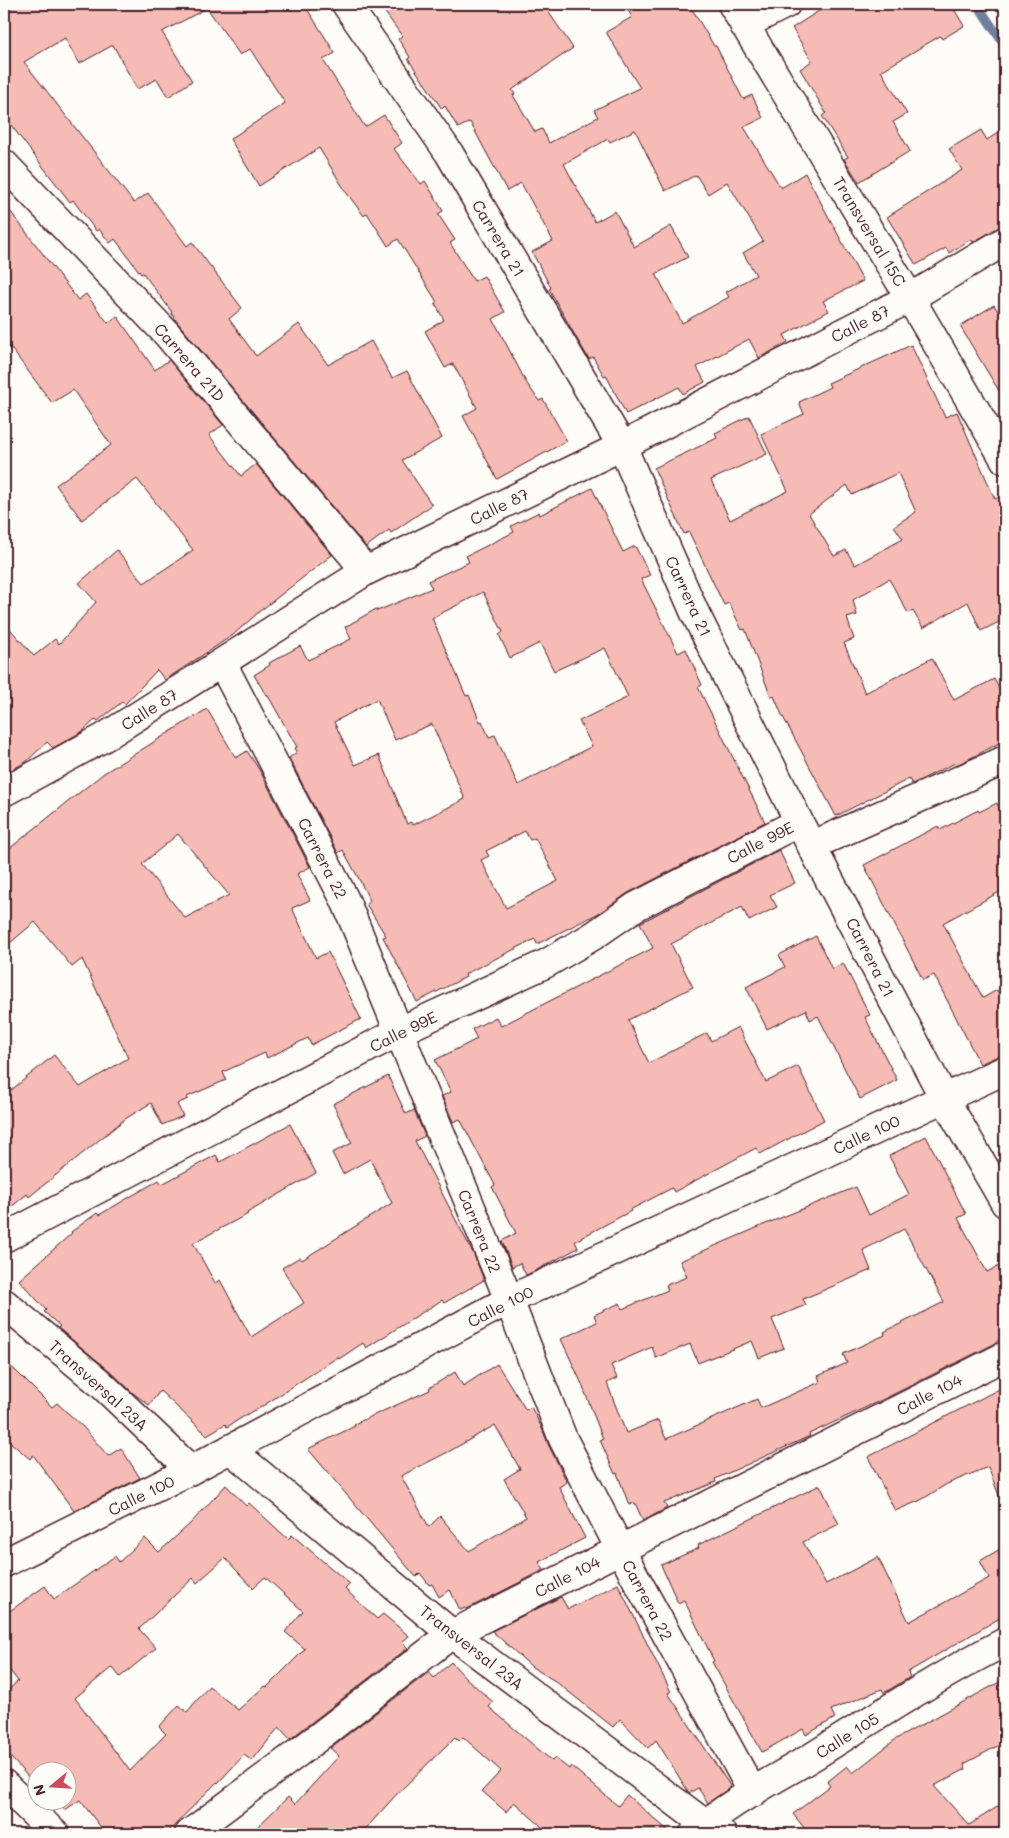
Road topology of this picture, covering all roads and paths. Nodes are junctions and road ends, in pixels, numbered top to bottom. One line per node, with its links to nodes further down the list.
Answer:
1 (346, 4): 7 (street, Carrera 21)
2 (786, 4): 3 (street)
3 (738, 14): 6 (street, Transversal 15C)
4 (4, 164): 9 (street, Carrera 21D)
5 (1005, 241): 6 (street, Calle 87)
6 (910, 298): 7 (street, Calle 87); 8 (street, Transversal 15C)
7 (622, 446): 9 (street, Calle 87); 13 (street, Carrera 21)
8 (1005, 460)
9 (366, 571): 10 (street, Calle 87)
10 (222, 663): 12 (street, Calle 87); 15 (street, Carrera 22)
11 (1005, 760): 14 (street, Calle 99E)
12 (4, 792)
13 (800, 822): 14 (street, Carrera 21); 15 (street, Calle 99E)
14 (813, 845): 17 (street, Carrera 21)
15 (398, 1032): 19 (street, Calle 99E); 20 (street, Carrera 22)
16 (1005, 1070): 17 (street, Calle 100)
17 (944, 1098): 18 (street, Carrera 21); 20 (street, Calle 100)
18 (1005, 1204)
19 (4, 1238)
20 (509, 1300): 23 (street, Calle 100); 25 (street, Carrera 22)
21 (4, 1303): 24 (street, Transversal 23A)
22 (1005, 1356): 25 (street, Calle 104)
23 (230, 1449): 24 (street, Calle 100); 27 (street, Transversal 23A)
24 (191, 1470): 26 (street, Calle 100)
25 (620, 1550): 27 (street, Calle 104); 30 (street, Carrera 22)
26 (4, 1563)
27 (452, 1634): 31 (street, Transversal 23A); 33 (street, Calle 104)
28 (1005, 1642): 30 (street, Calle 105)
29 (4, 1784): 32 (street)
30 (752, 1793): 31 (street, Calle 105)
31 (707, 1831)
32 (55, 1834)
33 (189, 1834)

